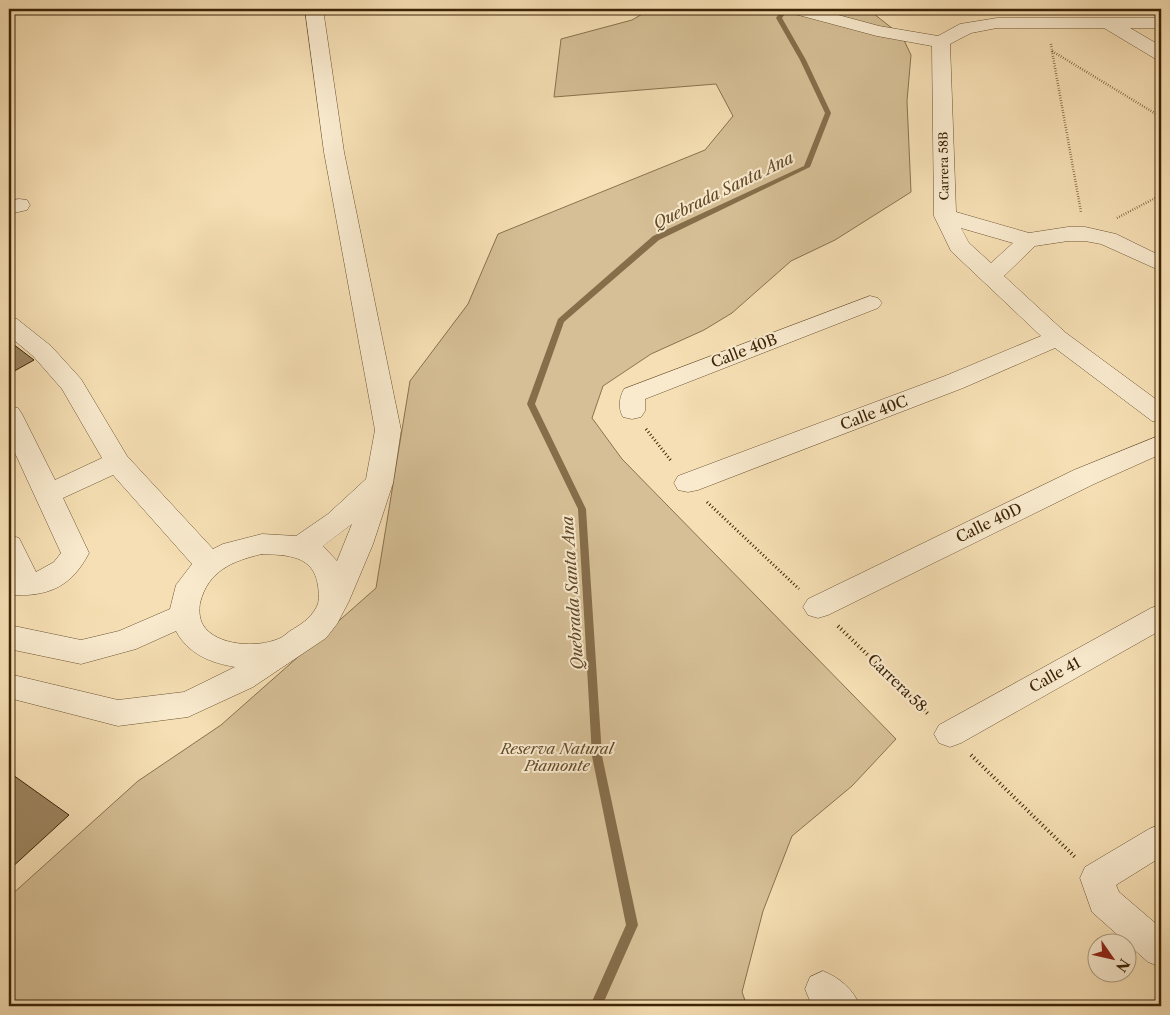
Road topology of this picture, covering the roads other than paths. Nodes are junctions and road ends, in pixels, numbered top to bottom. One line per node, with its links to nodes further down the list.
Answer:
1 (314, 9): 19 (street)
2 (798, 9): 5 (street)
3 (1106, 23): 4 (street); 5 (street); 6 (street)
4 (1161, 23)
5 (941, 42): 7 (street, Carrera 58B)
6 (1161, 54)
7 (945, 216): 8 (street); 10 (street, Carrera 58B)
8 (1028, 240): 9 (street); 10 (street)
9 (1161, 264)
10 (990, 276): 13 (street, Carrera 58B)
11 (870, 303): 14 (street, Calle 40B)
12 (9, 324): 18 (street)
13 (1058, 338): 16 (street, Carrera 58B); 20 (street, Calle 40C)
14 (632, 411)
15 (9, 414): 21 (street)
16 (1161, 416)
17 (1161, 444): 27 (street, Calle 40D)
18 (117, 462): 21 (street); 24 (street)
19 (379, 482): 23 (street); 26 (street)
20 (688, 483)
21 (48, 494): 25 (street)
22 (9, 545): 25 (street)
23 (301, 547): 24 (street); 26 (street)
24 (209, 564): 28 (street)
25 (18, 585)
26 (334, 601): 31 (street)
27 (818, 607)
28 (184, 615): 30 (street); 31 (street)
29 (1161, 616): 33 (street, Calle 41)
30 (9, 637)
31 (299, 642): 32 (street)
32 (9, 686)
33 (950, 734)
34 (1161, 839): 35 (street)
35 (1161, 950)

